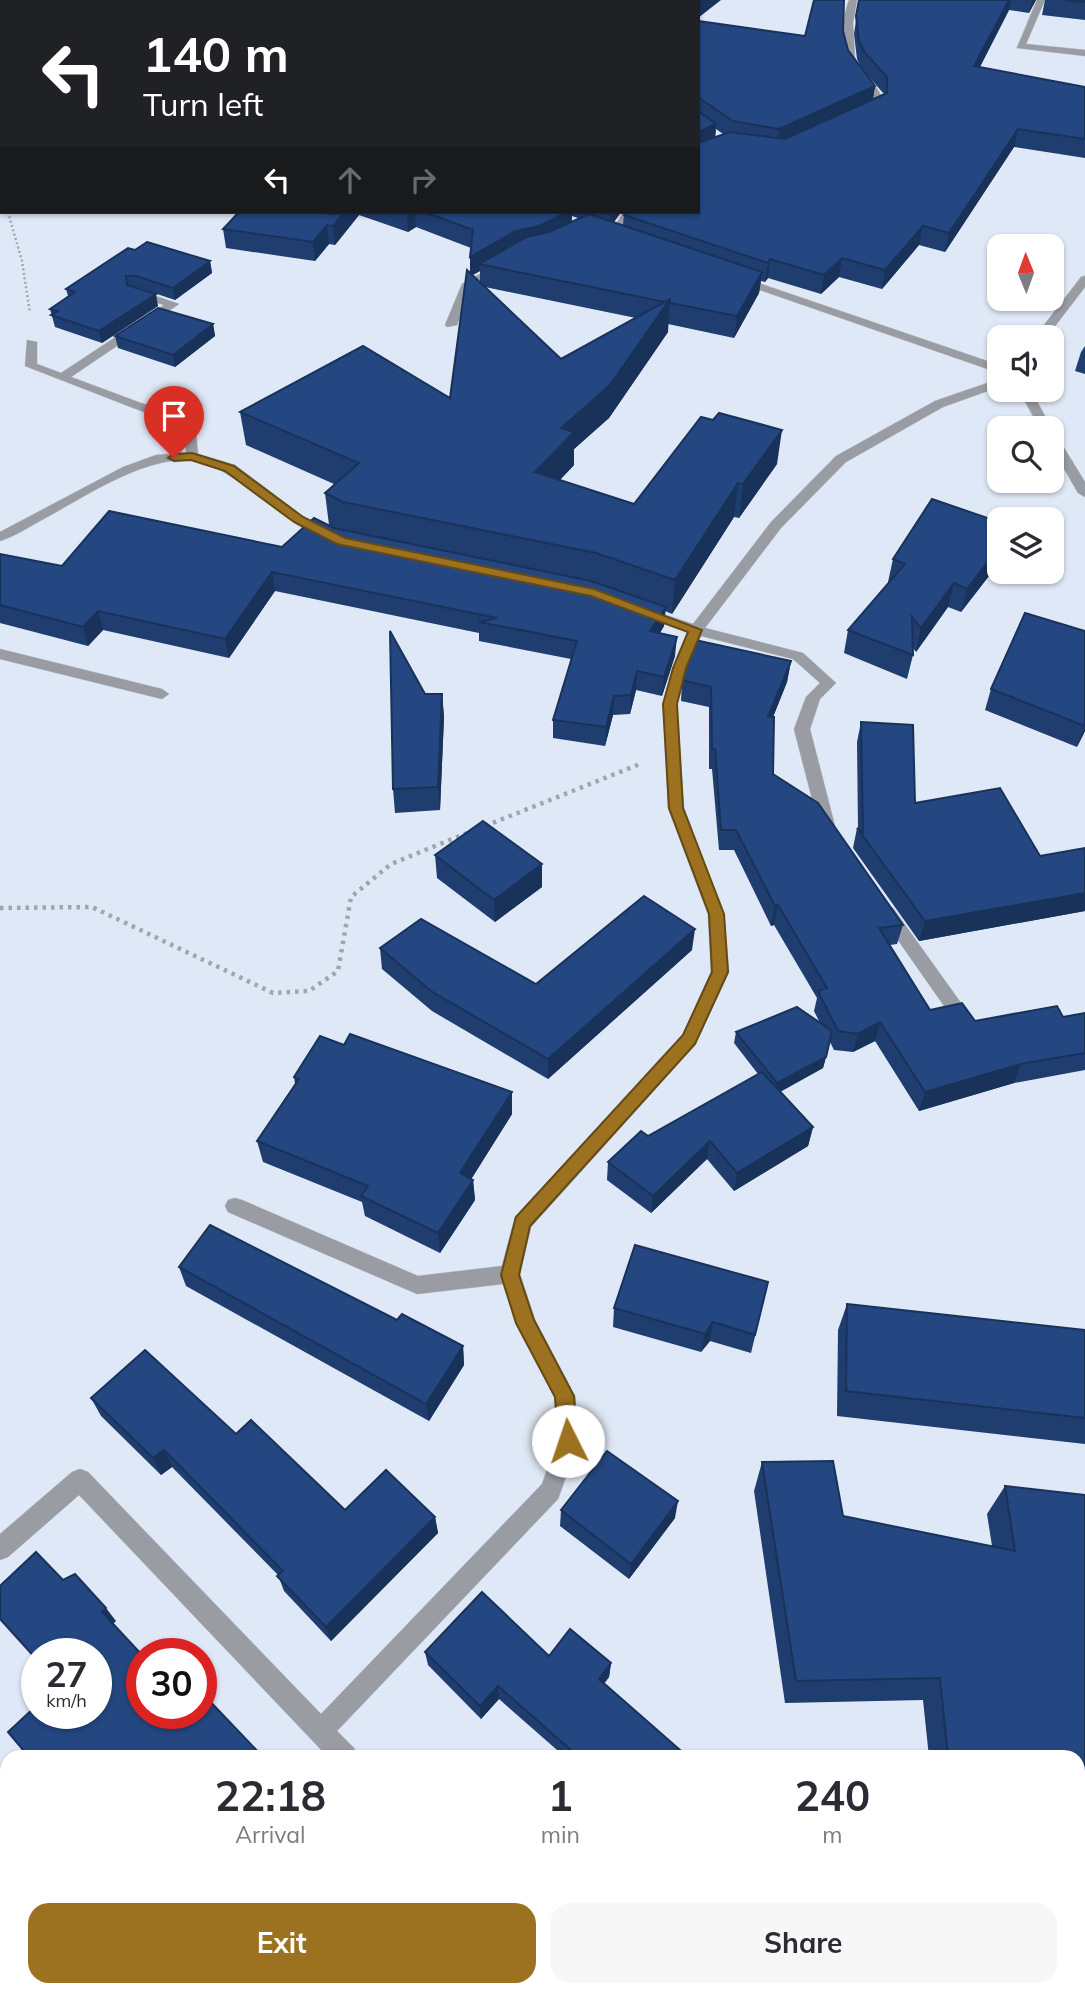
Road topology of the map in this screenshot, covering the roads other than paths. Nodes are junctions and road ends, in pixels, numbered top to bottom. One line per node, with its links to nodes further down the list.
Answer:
1 (853, 0): 4 (street)
2 (1041, 0): 3 (street)
3 (1085, 53)
4 (858, 116)
5 (628, 214): 7 (street)
6 (600, 232): 7 (street)
7 (612, 236): 8 (street)
8 (625, 240)
9 (511, 260): 13 (street)
10 (729, 276): 16 (street)
11 (1085, 279): 14 (street)
12 (134, 292): 17 (street)
13 (451, 325)
14 (1050, 325)
15 (30, 342): 17 (street)
16 (987, 365)
17 (63, 377): 19 (street)
18 (987, 387): 25 (street)
19 (192, 456): 22 (street); 23 (street)
20 (1064, 458): 21 (street)
21 (1085, 493)
22 (0, 537)
23 (342, 541)
24 (632, 607): 25 (street)
25 (696, 630): 28 (street); 32 (street)
26 (0, 654): 27 (street)
27 (162, 694)
28 (834, 838)
29 (874, 895): 30 (street)
30 (955, 1008)
31 (235, 1206): 32 (street)
32 (510, 1275): 34 (street)
33 (0, 1549): 34 (street)
34 (320, 1732): 35 (street)
35 (338, 1750)

